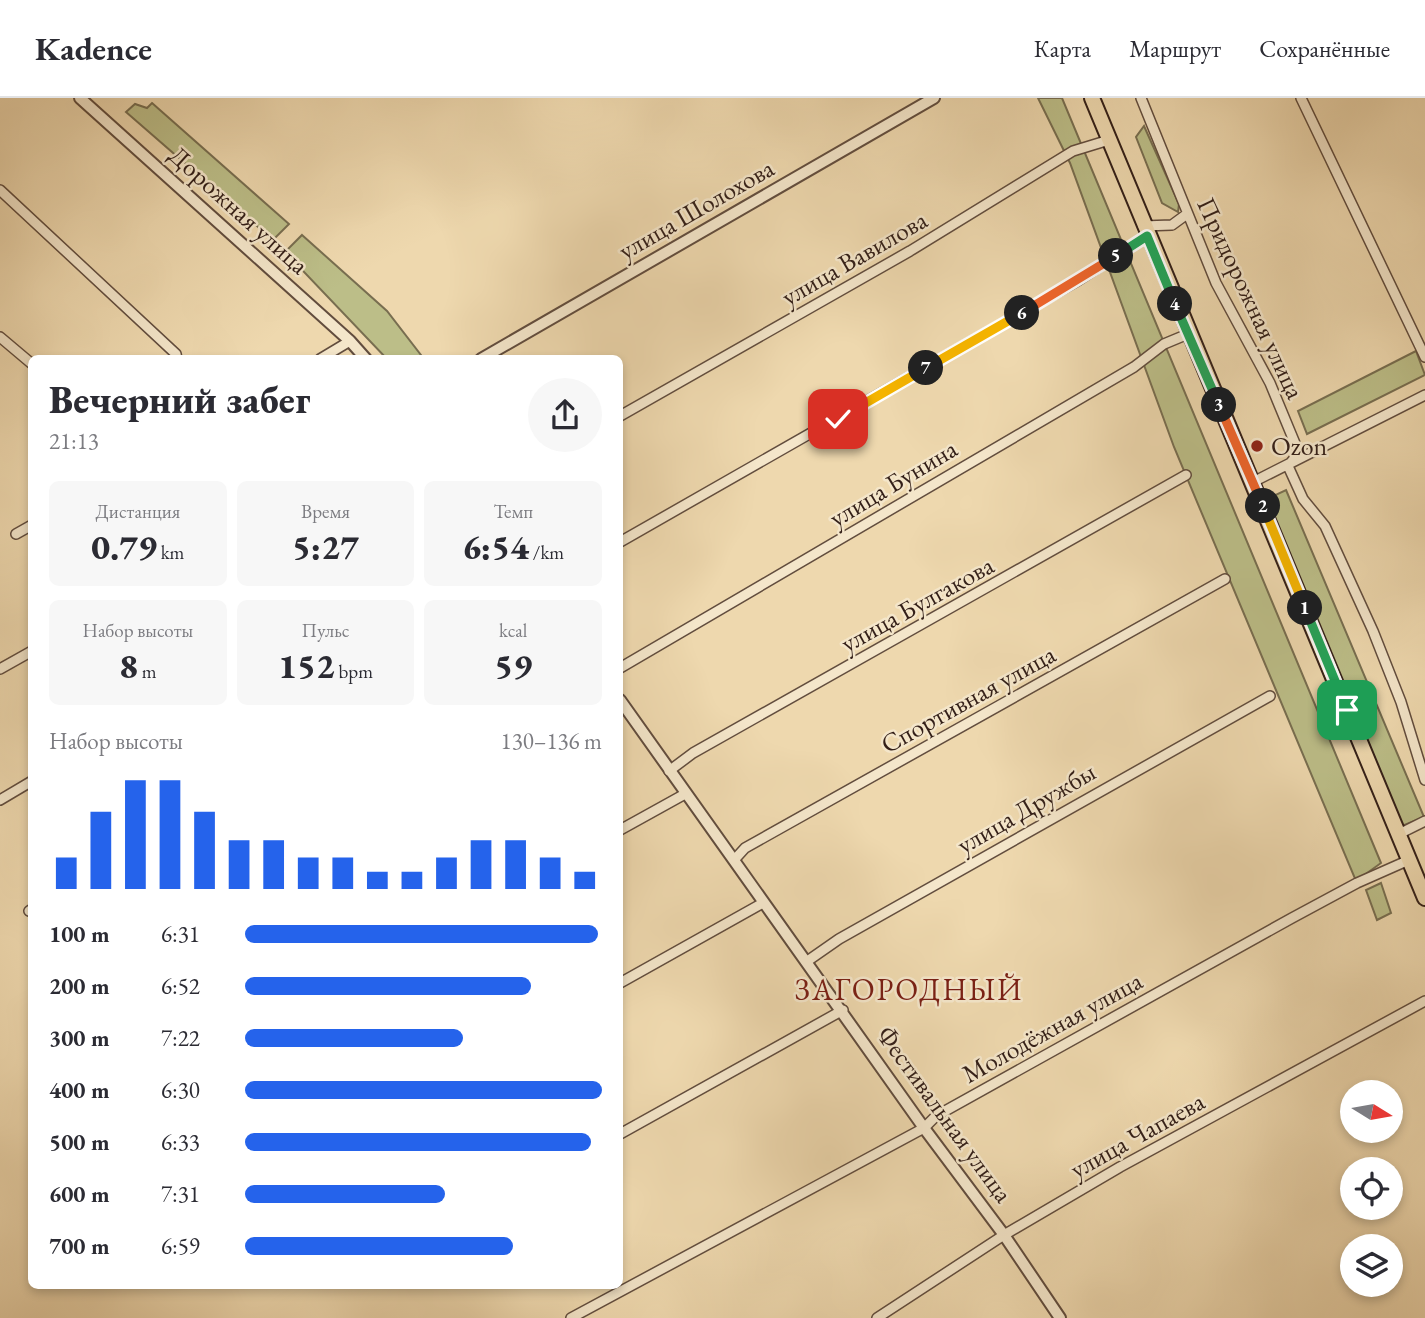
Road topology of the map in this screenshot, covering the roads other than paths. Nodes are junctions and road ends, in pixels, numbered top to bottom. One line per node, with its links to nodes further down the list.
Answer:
1 (80, 98): 12 (street, Дорожная улица)
2 (934, 98): 16 (street, улица Шолохова)
3 (1092, 98): 6 (main road)
4 (1141, 98): 8 (street, Придорожная улица)
5 (1301, 98): 17 (street)
6 (1110, 140): 9 (main road); 20 (street, улица Вавилова)
7 (0, 190): 13 (street)
8 (1187, 214): 9 (street); 21 (street, Придорожная улица)
9 (1145, 231): 10 (main road); 26 (street)
10 (1188, 334): 23 (main road); 29 (street, улица Бунина)
11 (0, 337): 18 (street)
12 (351, 341): 14 (street); 15 (street, Дорожная улица)
13 (176, 355)
14 (327, 355)
15 (363, 355)
16 (488, 355)
17 (1425, 357)
18 (28, 361)
19 (1425, 395): 21 (street)
20 (623, 414)
21 (1288, 466): 23 (street); 34 (street)
22 (1186, 475): 33 (street, улица Булгакова)
23 (1253, 482): 40 (main road)
24 (28, 527): 25 (street)
25 (16, 534)
26 (623, 540)
27 (1225, 579): 41 (street, Спортивная улица)
28 (28, 653): 30 (street)
29 (623, 666)
30 (0, 669)
31 (1270, 696): 45 (street, улица Дружбы)
32 (623, 708): 33 (street, Фестивальная улица)
33 (669, 771): 36 (street, Фестивальная улица)
34 (1425, 780)
35 (28, 783): 37 (street)
36 (685, 794): 39 (street); 41 (street, Фестивальная улица)
37 (0, 800)
38 (1425, 821): 40 (street)
39 (623, 828)
40 (1399, 834): 42 (main road)
41 (735, 859): 44 (street, Фестивальная улица)
42 (1409, 860): 43 (main road); 49 (street, Молодёжная улица)
43 (1425, 898)
44 (762, 903): 45 (street, Фестивальная улица); 46 (street)
45 (806, 962): 48 (street, Фестивальная улица)
46 (623, 981)
47 (1425, 1001): 51 (street, улица Чапаева)
48 (843, 1010): 49 (street, Фестивальная улица); 50 (street)
49 (924, 1128): 51 (street, Фестивальная улица); 52 (street, Молодёжная улица)
50 (623, 1132)
51 (1004, 1235): 53 (street, улица Чапаева); 54 (street, Фестивальная улица)
52 (571, 1318)
53 (877, 1318)
54 (1060, 1318)

